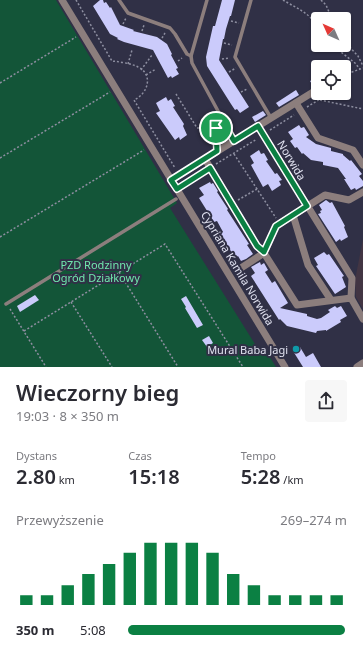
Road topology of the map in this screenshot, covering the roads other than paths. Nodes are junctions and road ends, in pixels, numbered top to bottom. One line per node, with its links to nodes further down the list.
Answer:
1 (62, 0): 13 (street, Cypriana Kamila Norwida)
2 (119, 0): 5 (lane)
3 (207, 0): 5 (lane)
4 (251, 0): 8 (lane)
5 (191, 56): 10 (lane)
6 (311, 93): 7 (street)
7 (296, 103): 8 (street); 12 (street)
8 (272, 118): 9 (street)
9 (258, 126): 10 (street); 16 (street, Norwida)
10 (217, 151): 11 (street)
11 (205, 159): 13 (street); 18 (street)
12 (363, 165)
13 (171, 180): 25 (street, Cypriana Kamila Norwida)
14 (363, 192): 16 (street)
15 (176, 199): 22 (lane)
16 (307, 206): 17 (street); 20 (street, Norwida)
17 (293, 215): 18 (street); 21 (street)
18 (264, 252): 19 (street); 21 (street)
19 (241, 268)
20 (351, 298): 21 (street); 23 (street)
21 (331, 300)
22 (6, 304)
23 (363, 319)
24 (363, 363): 26 (street)
25 (285, 367)
26 (357, 367)

